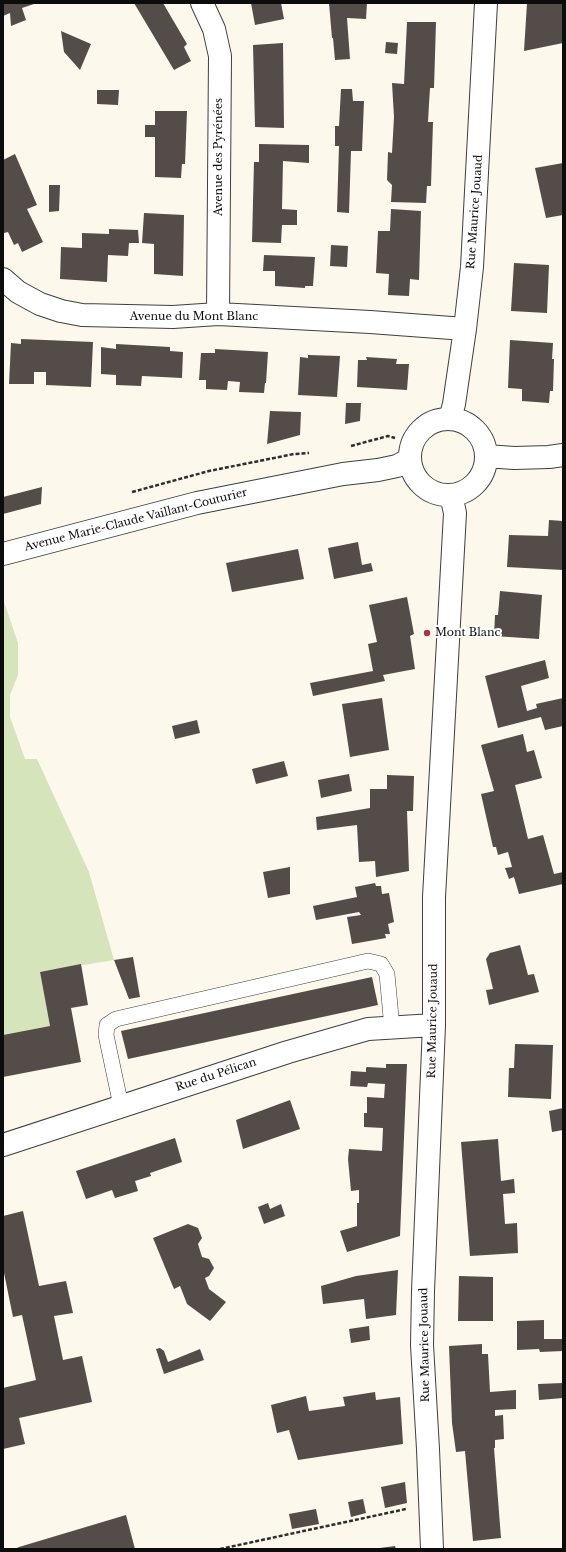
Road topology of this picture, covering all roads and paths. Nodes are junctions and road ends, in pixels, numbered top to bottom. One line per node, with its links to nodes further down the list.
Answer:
1 (202, 3): 4 (street, Avenue des Pyrénées)
2 (486, 3): 5 (street, Rue Maurice Jouaud)
3 (3, 279): 4 (street, Avenue du Mont Blanc)
4 (218, 314): 5 (street, Avenue du Mont Blanc)
5 (465, 329): 6 (street, Rue Maurice Jouaud)
6 (450, 419): 8 (street); 9 (street)
7 (563, 455): 8 (street)
8 (486, 456): 10 (street)
9 (410, 460): 10 (street); 11 (street, Avenue Marie-Claude Vaillant-Couturier)
10 (451, 494): 12 (street, Rue Maurice Jouaud)
11 (3, 554)
12 (434, 1026): 13 (street, Rue du Pélican); 16 (street, Rue Maurice Jouaud)
13 (392, 1028): 14 (street, Rue du Pélican); 14 (lane)
14 (121, 1106): 15 (street, Rue du Pélican)
15 (3, 1145)
16 (430, 1504): 17 (path); 18 (street, Rue Maurice Jouaud)
17 (220, 1549)
18 (432, 1549)

